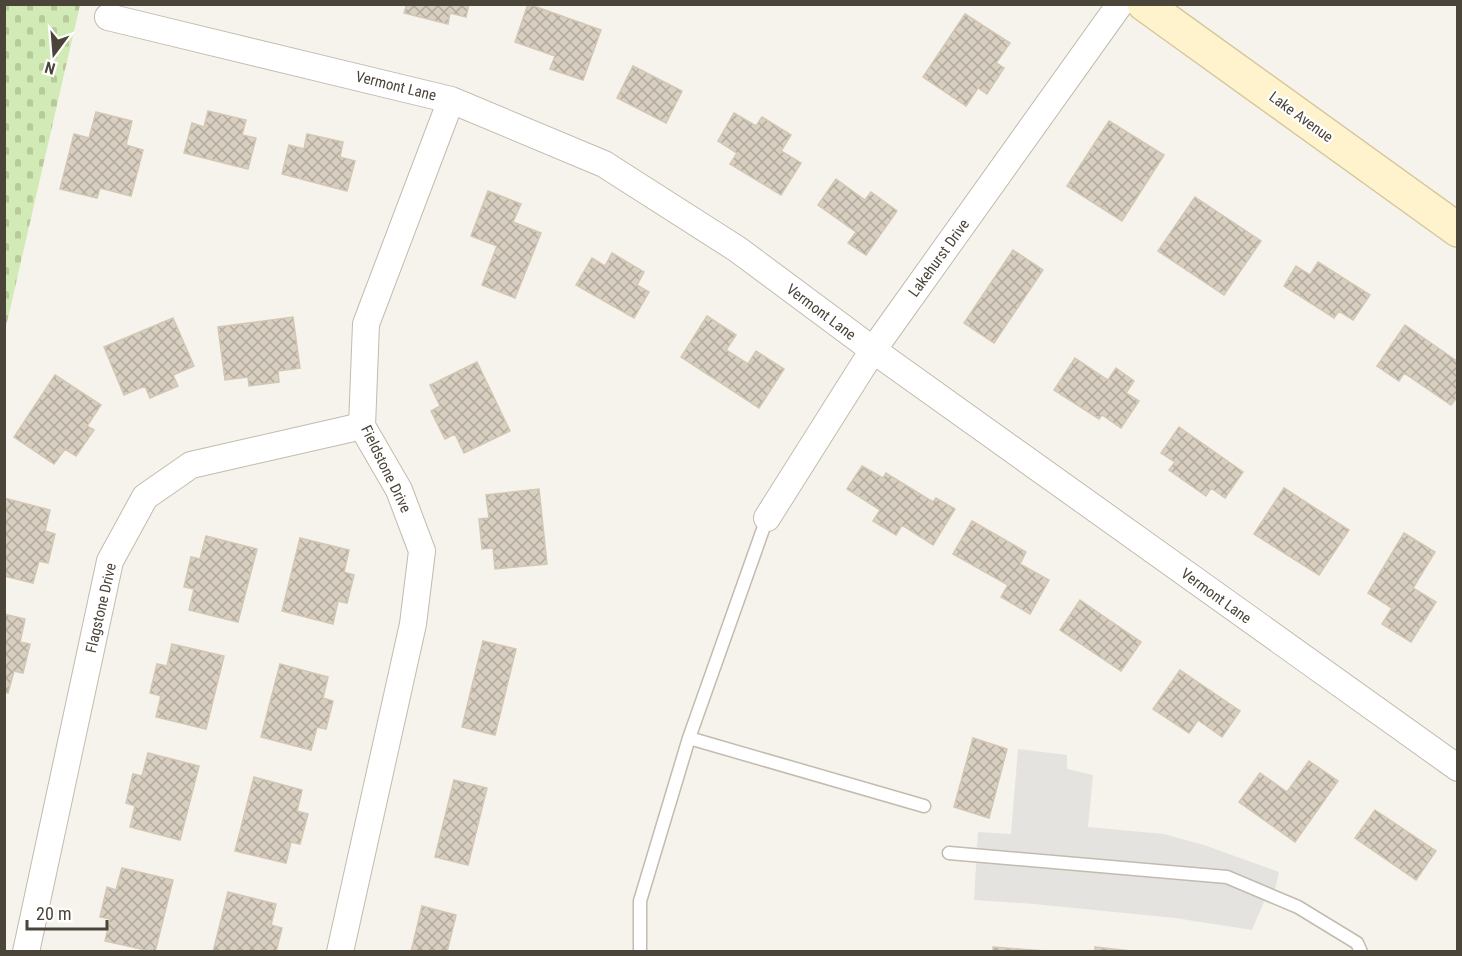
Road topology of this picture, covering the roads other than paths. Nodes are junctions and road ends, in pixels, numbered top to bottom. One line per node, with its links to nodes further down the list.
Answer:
1 (1120, 4): 6 (street, Lakehurst Drive)
2 (1144, 4): 5 (main road, Lake Avenue)
3 (108, 17): 4 (street, Vermont Lane)
4 (451, 100): 6 (street, Vermont Lane); 7 (street, Fieldstone Drive)
5 (1458, 230)
6 (873, 350): 8 (street, Lakehurst Drive); 10 (street, Vermont Lane)
7 (362, 426): 13 (street, Flagstone Drive); 14 (street, Fieldstone Drive)
8 (767, 518): 9 (lane)
9 (689, 738): 11 (lane); 15 (lane)
10 (1458, 768)
11 (924, 806)
12 (949, 853): 16 (lane)
13 (26, 951)
14 (340, 951)
15 (640, 951)
16 (1361, 951)

